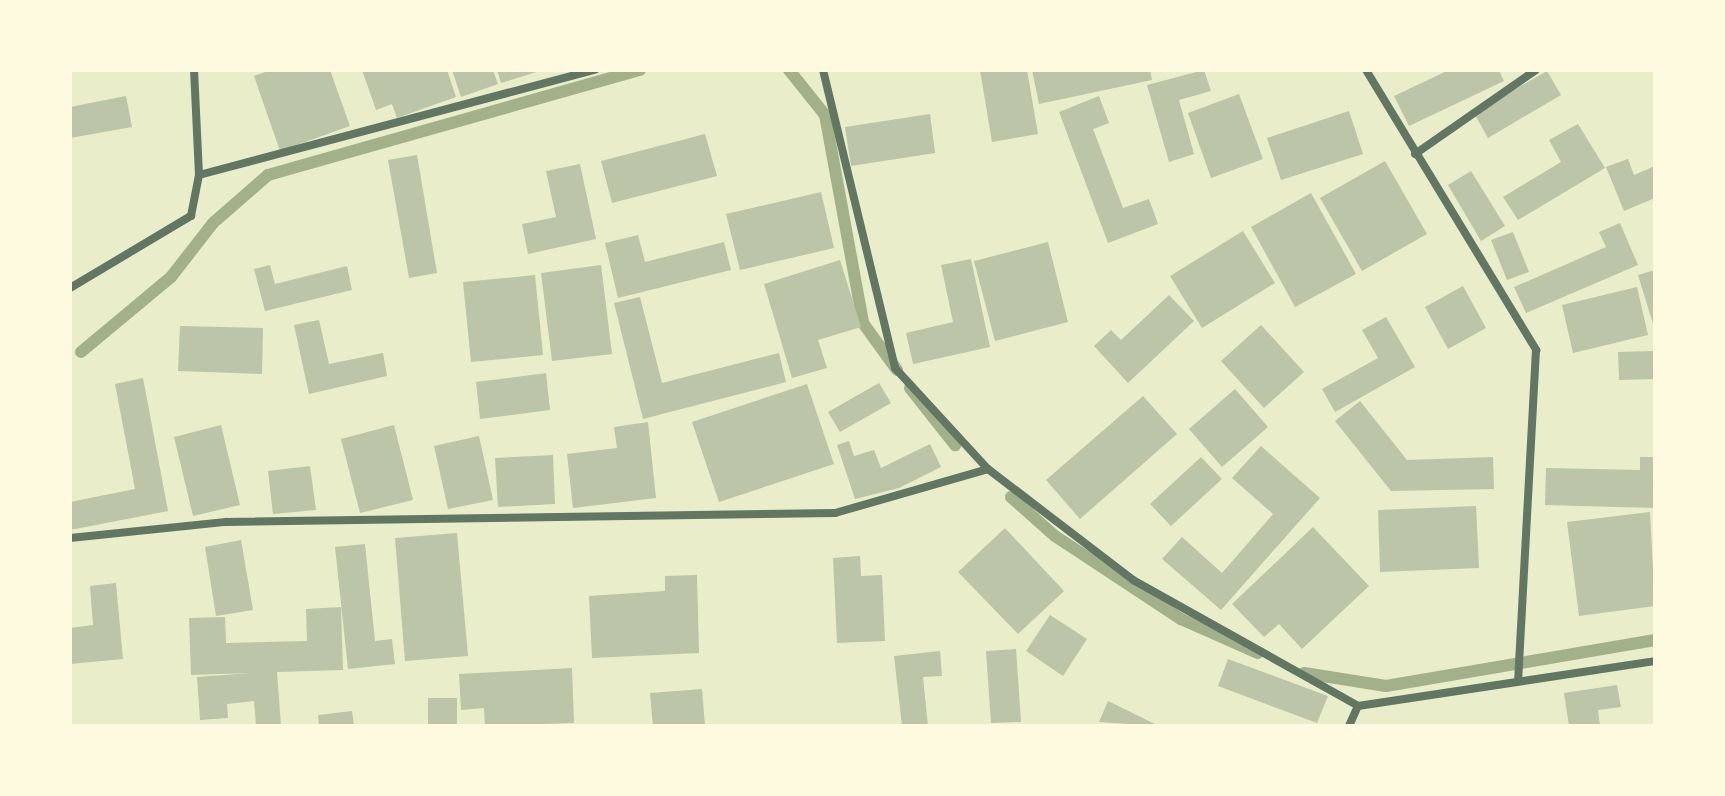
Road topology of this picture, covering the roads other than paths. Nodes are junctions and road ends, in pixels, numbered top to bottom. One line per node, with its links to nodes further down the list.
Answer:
1 (194, 70): 7 (street)
2 (595, 70): 7 (street)
3 (823, 70): 9 (street)
4 (1366, 70): 6 (street)
5 (1536, 70): 6 (street)
6 (1415, 154): 12 (street)
7 (199, 175): 8 (street)
8 (70, 288)
9 (988, 469): 10 (street); 13 (street)
10 (70, 538)
11 (1655, 661): 12 (street)
12 (1518, 681): 13 (street)
13 (1358, 706): 14 (street)
14 (1349, 726)

